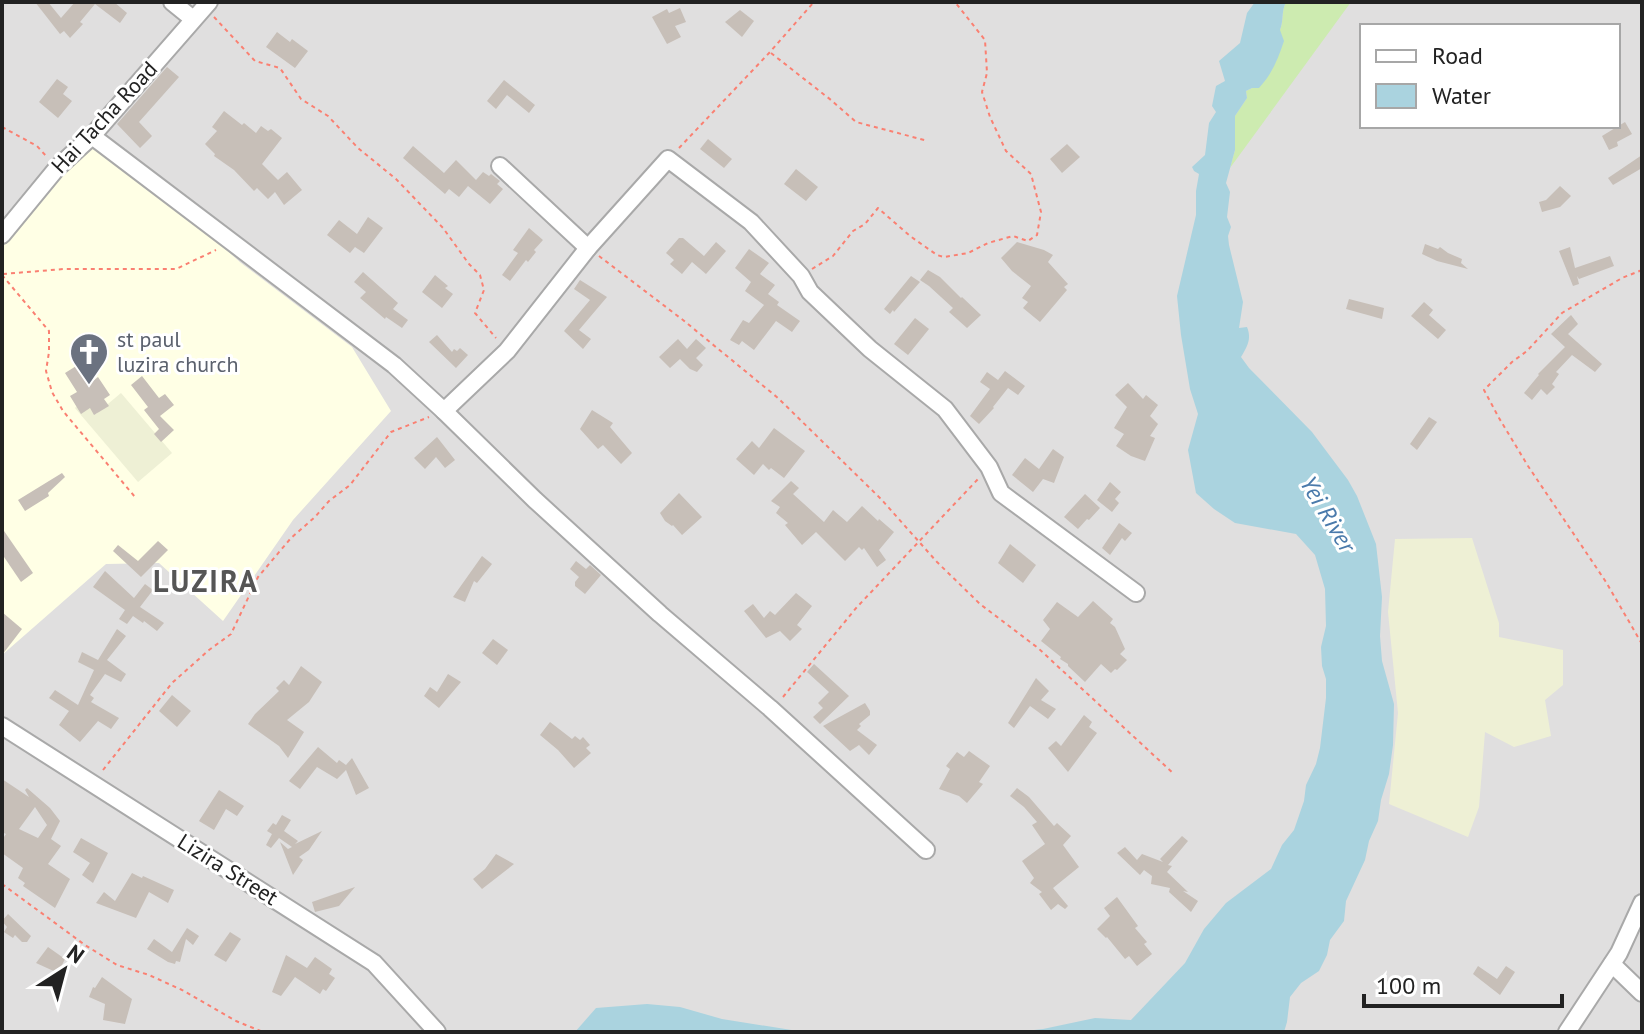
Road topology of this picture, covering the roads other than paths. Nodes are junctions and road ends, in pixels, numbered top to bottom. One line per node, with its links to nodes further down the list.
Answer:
1 (172, 2): 2 (street)
2 (202, 9): 3 (street, Hai Tacha Road)
3 (92, 136): 5 (street, Hai Tacha Road); 7 (street)
4 (500, 166): 6 (street)
5 (2, 235)
6 (588, 248): 7 (street); 8 (street)
7 (444, 411): 10 (street)
8 (1136, 593)
9 (2, 726): 14 (street, Lizira Street)
10 (926, 850)
11 (1642, 903): 12 (street)
12 (1612, 964): 13 (street); 15 (street)
13 (1642, 993)
14 (437, 1032)
15 (1567, 1032)

